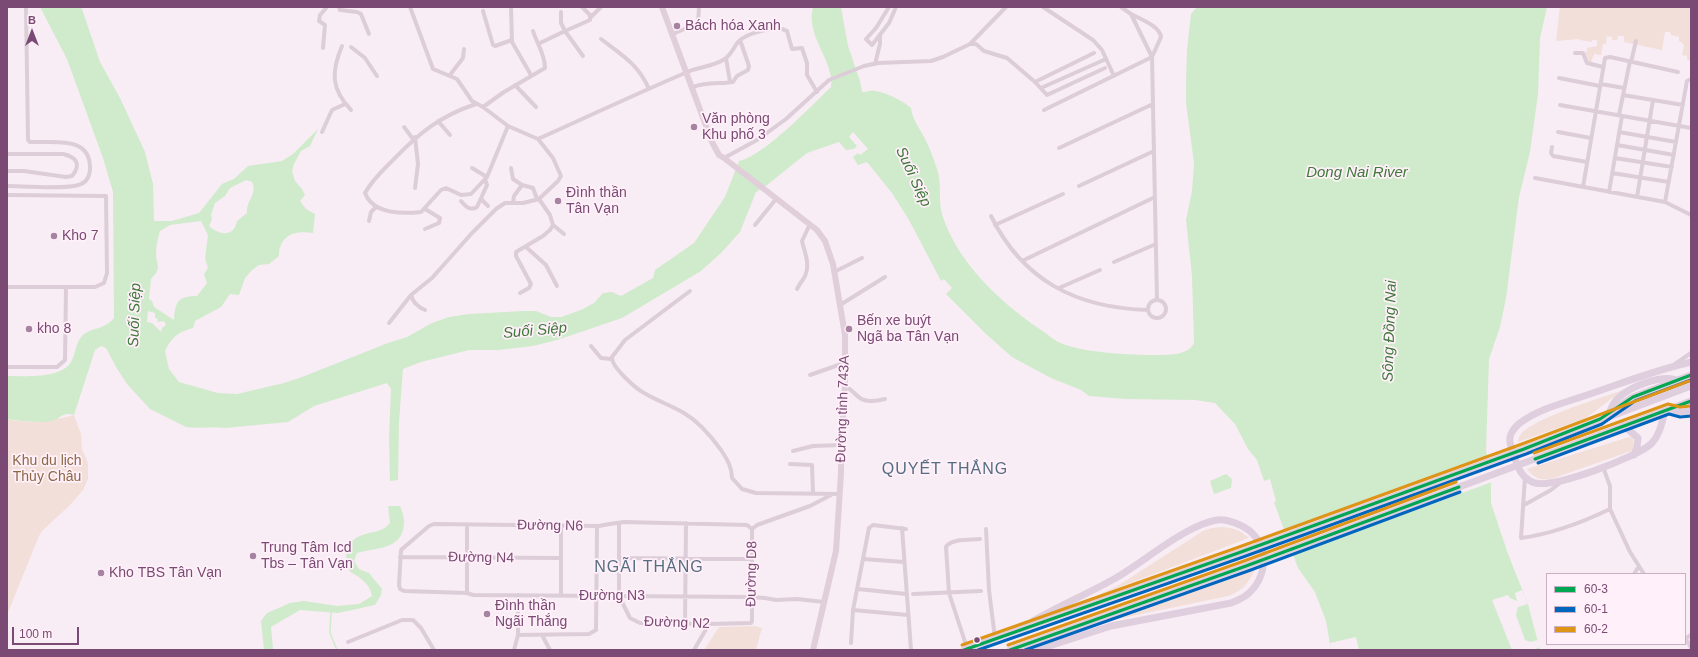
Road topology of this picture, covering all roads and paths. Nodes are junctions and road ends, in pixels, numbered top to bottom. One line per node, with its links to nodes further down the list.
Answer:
1 (26, 7): 110 (street)
2 (327, 7): 32 (street)
3 (339, 7): 21 (street)
4 (410, 7): 46 (street)
5 (511, 7): 25 (street)
6 (582, 7): 18 (street)
7 (601, 7): 18 (street)
8 (662, 7): 22 (main road, Đường tỉnh 743A)
9 (699, 7): 22 (street)
10 (889, 7): 23 (street)
11 (896, 7): 23 (street)
12 (1006, 7): 29 (street)
13 (1043, 7): 39 (street)
14 (1121, 7): 17 (street)
15 (482, 11): 25 (street)
16 (561, 12): 20 (street)
17 (1131, 14): 37 (street); 37 (street)
18 (591, 17): 20 (street)
19 (533, 31): 28 (street)
20 (565, 31): 28 (street); 36 (street)
21 (369, 34)
22 (673, 34): 44 (main road, Đường tỉnh 743A)
23 (880, 36): 41 (street)
24 (601, 39): 59 (street)
25 (512, 40): 47 (street)
26 (740, 40): 38 (street); 52 (street); 60 (street)
27 (1636, 41): 40 (street)
28 (538, 44): 47 (street)
29 (970, 44): 41 (street); 53 (street)
30 (342, 46): 63 (street)
31 (351, 47): 48 (street)
32 (323, 48)
33 (464, 49): 46 (street)
34 (1094, 53): 53 (street)
35 (1575, 53): 42 (street)
36 (584, 56)
37 (1152, 57): 49 (street); 65 (street)
38 (726, 58): 44 (street); 52 (street)
39 (1106, 59): 49 (street); 57 (street)
40 (1630, 62): 42 (street); 45 (street); 58 (street)
41 (875, 64): 60 (street)
42 (1604, 67): 55 (street)
43 (1105, 68): 57 (street)
44 (687, 72): 56 (main road, Đường tỉnh 743A); 59 (street)
45 (1678, 72)
46 (450, 75): 64 (street)
47 (531, 75): 54 (street)
48 (377, 76)
49 (1114, 76): 71 (street)
50 (1559, 78): 55 (street)
51 (1691, 79): 67 (street)
52 (730, 82): 56 (street)
53 (1035, 82): 57 (street)
54 (515, 85): 68 (street); 69 (street)
55 (1600, 85): 58 (street); 72 (street)
56 (693, 87): 97 (main road, Đường tỉnh 743A)
57 (1041, 88)
58 (1624, 88): 61 (street)
59 (649, 89): 87 (street)
60 (817, 92): 97 (street)
61 (1623, 95): 62 (street); 73 (street)
62 (1653, 100): 67 (street); 75 (street)
63 (345, 104): 70 (street); 80 (street)
64 (476, 104): 68 (street); 74 (street)
65 (1153, 104): 91 (street); 92 (street)
66 (1560, 105): 72 (street)
67 (1683, 105): 77 (street)
68 (484, 107): 76 (street)
69 (536, 107)
70 (351, 110)
71 (1044, 110)
72 (1596, 112): 73 (street); 86 (street)
73 (1620, 116): 75 (street); 82 (street)
74 (438, 121): 83 (street); 85 (street)
75 (1650, 121): 77 (street); 84 (street)
76 (508, 126): 87 (street); 105 (street)
77 (1679, 126): 79 (street); 88 (street)
78 (404, 127): 85 (street)
79 (1691, 128)
80 (322, 132)
81 (1558, 132): 86 (street)
82 (1619, 132): 84 (street); 89 (street)
83 (450, 135)
84 (1647, 137): 88 (street); 93 (street)
85 (414, 138): 113 (street); 126 (street)
86 (1592, 138): 98 (street)
87 (538, 139): 120 (street)
88 (1676, 142): 95 (street)
89 (1617, 145): 93 (street); 96 (street)
90 (1552, 147): 98 (street)
91 (1059, 148)
92 (1154, 150): 111 (street); 117 (street)
93 (1645, 150): 95 (street); 99 (street)
94 (7, 154): 103 (street)
95 (1674, 155): 100 (street)
96 (1615, 158): 99 (street); 104 (street)
97 (726, 160): 121 (main road, Đường tỉnh 743A)
98 (1587, 162): 112 (street)
99 (1643, 162): 100 (street); 107 (street)
100 (1672, 167): 108 (street)
101 (472, 168): 105 (street)
102 (511, 168): 109 (street)
103 (7, 171)
104 (1612, 173): 107 (street); 114 (street)
105 (486, 178): 119 (street); 127 (street)
106 (1535, 178): 112 (street)
107 (1640, 178): 108 (street); 118 (street)
108 (1669, 182): 123 (street)
109 (522, 185): 120 (street); 124 (street)
110 (7, 186)
111 (1079, 186)
112 (1583, 187): 114 (street)
113 (415, 188)
114 (1609, 192): 118 (street)
115 (1063, 194): 134 (street)
116 (7, 195): 147 (street)
117 (1155, 197): 137 (street); 140 (street)
118 (1638, 197): 123 (street)
119 (481, 199): 122 (street); 125 (street)
120 (538, 199): 124 (street); 132 (street)
121 (776, 199): 131 (main road, Đường tỉnh 743A); 133 (street)
122 (461, 201)
123 (1666, 202): 128 (street)
124 (514, 203): 152 (street)
125 (488, 206)
126 (376, 207): 127 (street); 130 (street)
127 (425, 208): 135 (street)
128 (1691, 215)
129 (991, 216): 134 (street)
130 (369, 221)
131 (810, 224): 143 (main road, Đường tỉnh 743A); 149 (street)
132 (553, 225): 136 (street); 138 (street)
133 (755, 225)
134 (995, 225): 140 (street)
135 (425, 229)
136 (564, 234)
137 (1156, 244): 141 (street); 153 (street)
138 (526, 247): 145 (street); 151 (street)
139 (862, 258): 143 (street)
140 (1022, 261): 148 (street)
141 (1114, 262)
142 (1100, 270): 148 (street)
143 (834, 272): 154 (main road, Đường tỉnh 743A)
144 (885, 278): 154 (street)
145 (557, 286)
146 (7, 287): 147 (street)
147 (66, 287): 163 (street)
148 (1059, 288): 156 (street)
149 (797, 289)
150 (690, 291): 160 (street)
151 (520, 293)
152 (411, 295): 155 (street); 157 (street)
153 (1157, 300): 156 (street); 156 (street)
154 (840, 305): 162 (main road, Đường tỉnh 743A)
155 (425, 310)
156 (1148, 310)
157 (389, 324)
158 (591, 346): 160 (street)
159 (1691, 353): 164 (street)
160 (611, 359): 182 (street)
161 (1691, 362): 164 (highway)
162 (844, 363): 165 (street); 167 (main road, Đường tỉnh 743A)
163 (7, 367)
164 (1671, 367): 180 (highway)
165 (810, 375)
166 (1691, 375): 173 (highway)
167 (845, 386): 169 (street); 175 (main road, Đường tỉnh 743A)
168 (1691, 386): 173 (highway)
169 (885, 399)
170 (1691, 401): 171 (highway)
171 (1667, 410): 172 (highway); 174 (highway); 177 (highway)
172 (1691, 411)
173 (1600, 419): 225 (highway)
174 (1623, 425): 177 (highway); 229 (highway)
175 (841, 445): 176 (street); 183 (main road, Đường tỉnh 743A)
176 (793, 451)
177 (1634, 455): 179 (highway)
178 (790, 464): 182 (street)
179 (1604, 467): 181 (highway); 186 (street)
180 (1525, 477): 181 (highway); 185 (street)
181 (1563, 481): 185 (street)
182 (813, 493): 184 (street)
183 (840, 494): 184 (street); 219 (main road, Đường tỉnh 743A)
184 (832, 495): 193 (street)
185 (1524, 506): 186 (street)
186 (1610, 509): 204 (street)
187 (619, 523): 188 (street, Đường N6); 192 (street, Đường N6); 199 (street)
188 (686, 523): 190 (street, Đường N6); 200 (street)
189 (467, 525): 191 (street, Đường N6); 196 (street, Đường N6); 197 (street)
190 (747, 525): 193 (street, Đường D8)
191 (561, 526): 192 (street, Đường N6); 198 (street)
192 (597, 526): 215 (street)
193 (752, 529): 201 (street, Đường D8)
194 (986, 529): 228 (street)
195 (980, 539): 209 (street)
196 (400, 557): 197 (street, Đường N4); 210 (street, Đường N3)
197 (467, 557): 198 (street, Đường N4); 210 (street)
198 (561, 558): 214 (street)
199 (620, 558): 200 (street); 216 (street)
200 (685, 558): 201 (street); 217 (street)
201 (752, 559): 218 (street, Đường D8)
202 (863, 559): 203 (street); 203 (street); 207 (street)
203 (904, 562): 211 (street)
204 (1639, 566): 205 (street); 206 (street)
205 (1635, 573)
206 (1643, 573)
207 (858, 588): 211 (street); 220 (street)
208 (981, 591): 209 (street)
209 (949, 592): 212 (street); 232 (street)
210 (467, 593): 213 (street, Đường N3)
211 (906, 594): 221 (street)
212 (913, 594)
213 (518, 595): 214 (street, Đường N3); 227 (street)
214 (561, 596): 215 (street, Đường N3)
215 (597, 596): 216 (street, Đường N3); 226 (street)
216 (619, 596): 217 (street, Đường N3); 222 (street, Đường N2)
217 (685, 596): 218 (street, Đường N3); 222 (street)
218 (751, 597): 219 (street, Đường N3); 224 (street, Đường D8)
219 (824, 602): 237 (main road, Đường tỉnh 743A)
220 (853, 610): 221 (street); 231 (street)
221 (908, 615): 238 (street)
222 (685, 624): 223 (street, Đường N2)
223 (708, 624): 224 (street, Đường N2); 236 (street)
224 (749, 624)
225 (1019, 629): 228 (highway); 241 (highway)
226 (542, 634): 227 (street); 235 (street)
227 (518, 635): 234 (street)
228 (995, 638): 232 (highway)
229 (1040, 638): 239 (highway); 240 (highway)
230 (348, 642): 233 (street)
231 (851, 643)
232 (965, 649)
233 (434, 650)
234 (514, 650)
235 (550, 650)
236 (694, 650)
237 (813, 650)
238 (911, 650)
239 (1010, 650)
240 (1031, 650)
241 (1037, 650)

